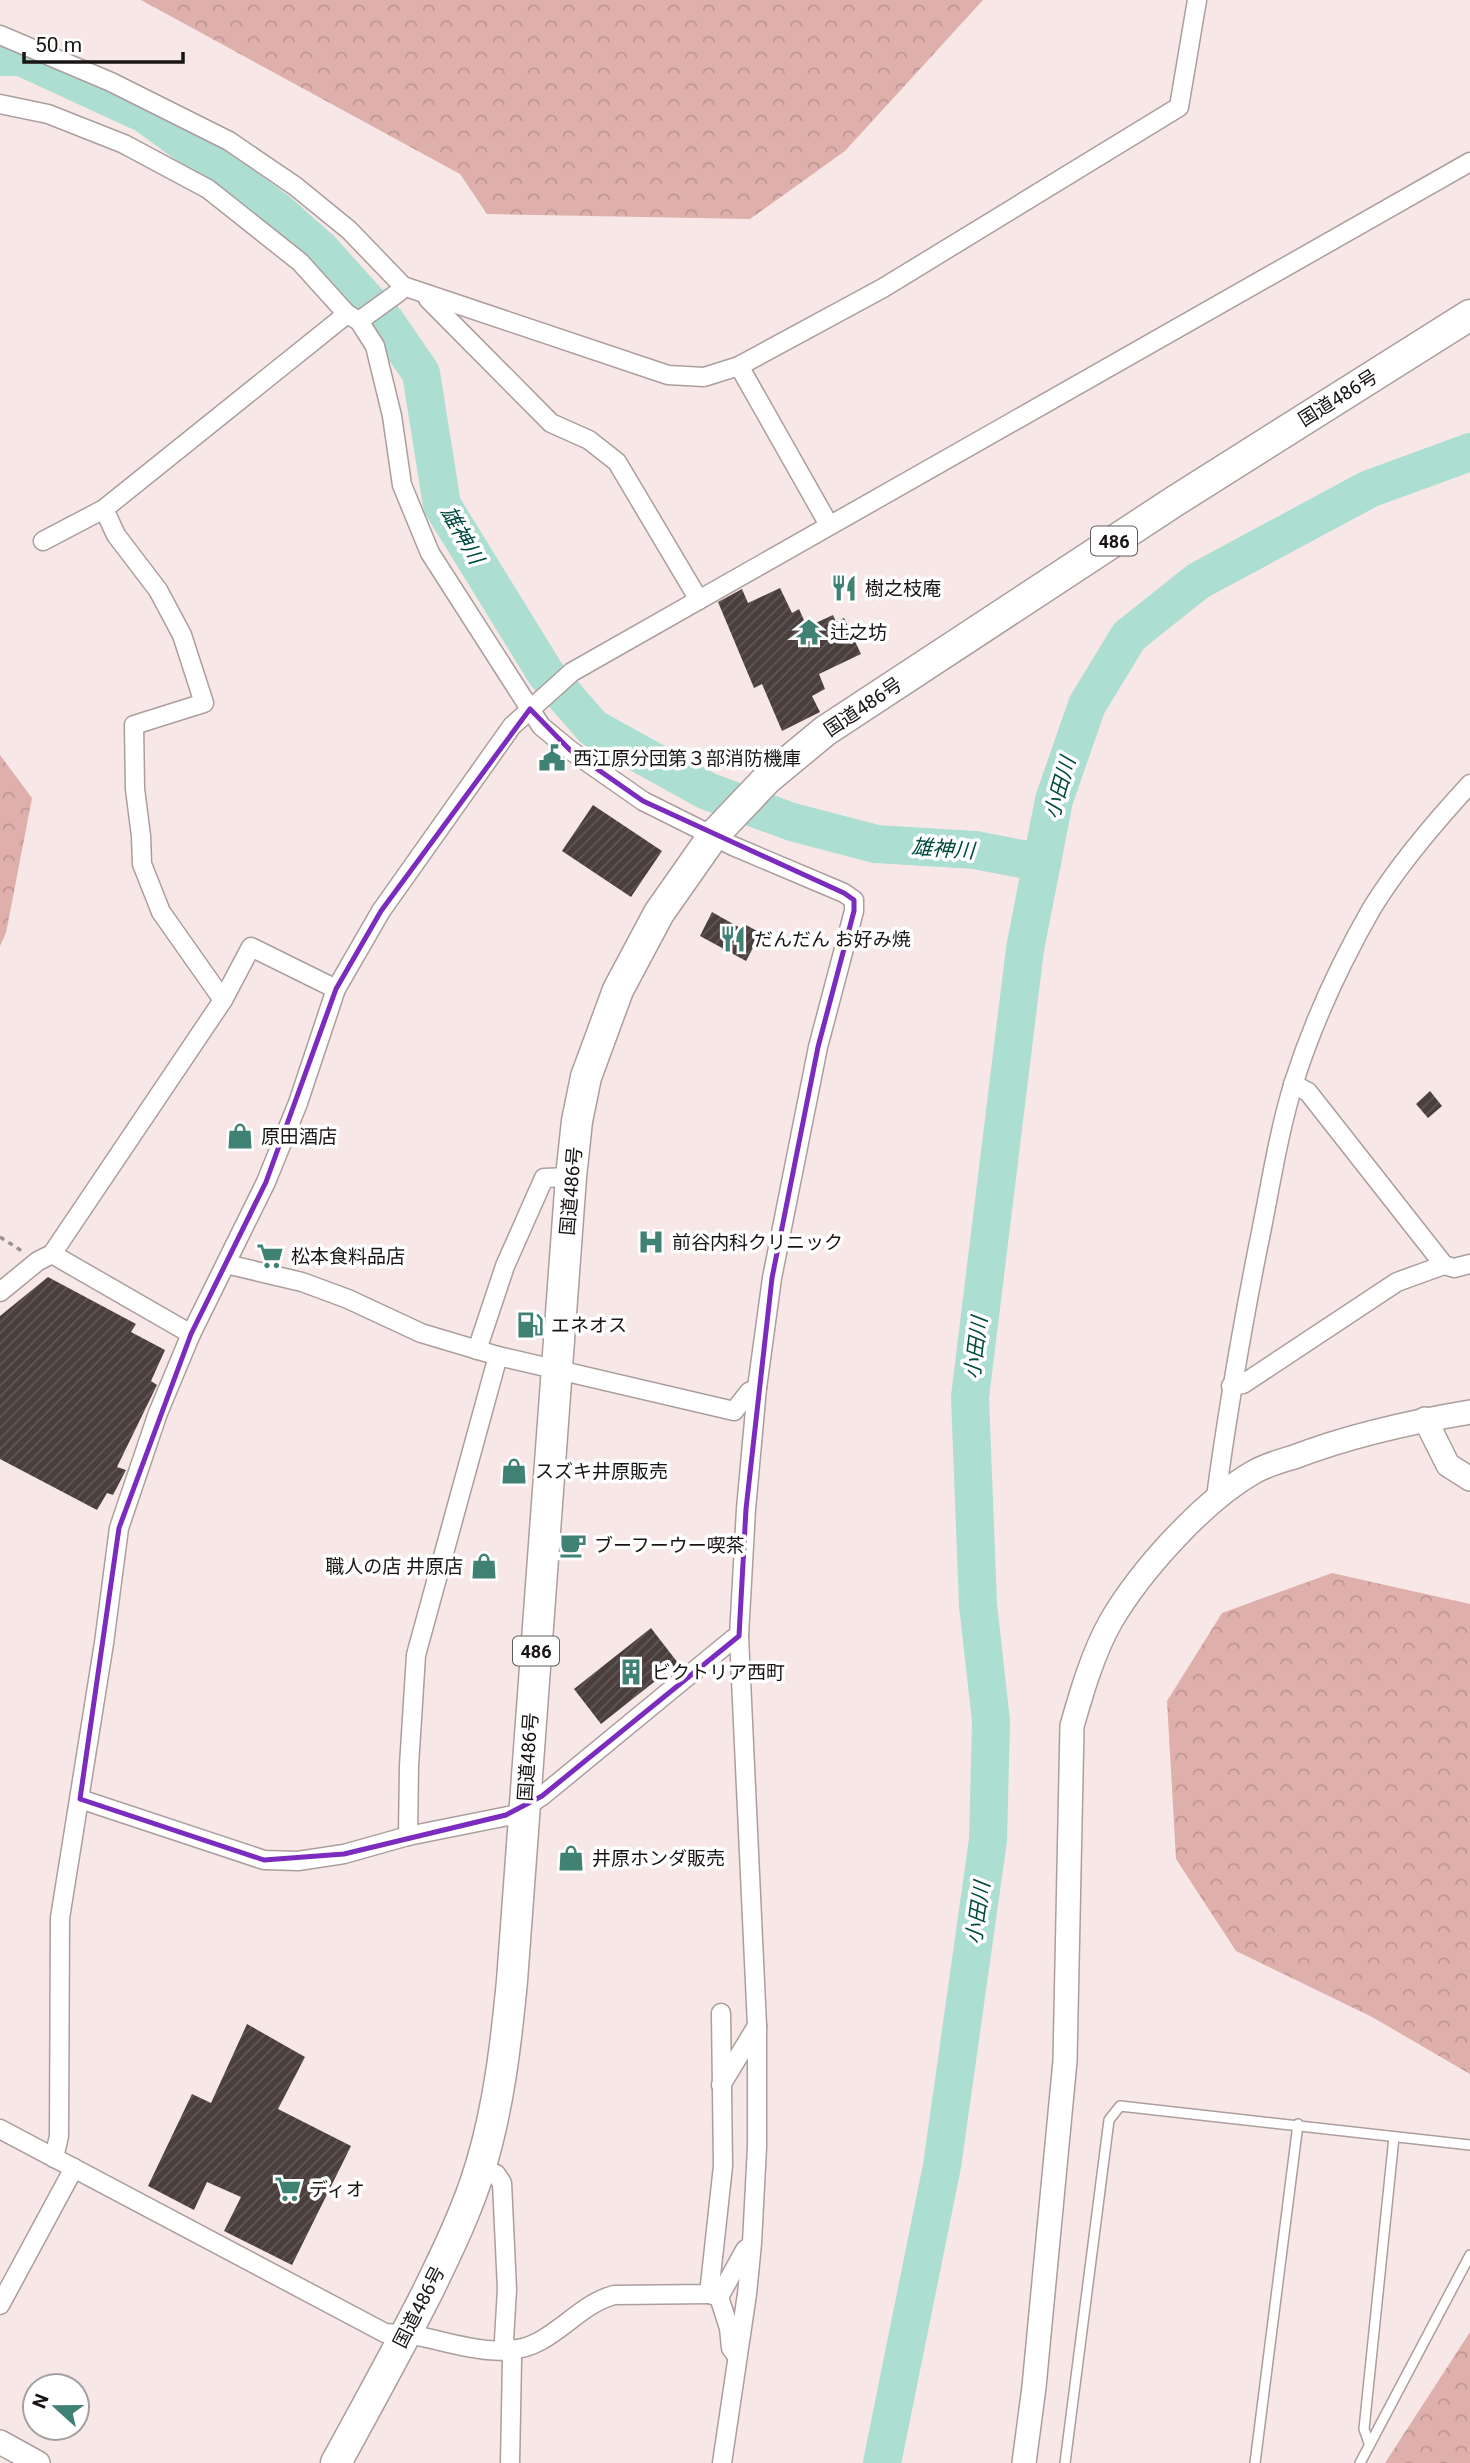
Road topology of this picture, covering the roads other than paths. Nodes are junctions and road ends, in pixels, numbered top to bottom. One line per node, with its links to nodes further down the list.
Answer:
1 (1197, 0): 9 (street)
2 (0, 35): 5 (street)
3 (0, 104): 8 (street)
4 (1470, 162): 11 (street)
5 (401, 289): 6 (street); 8 (street)
6 (424, 295): 9 (street); 13 (street)
7 (1470, 315): 16 (highway, 国道486号 / 486)
8 (358, 316): 10 (street); 14 (street)
9 (739, 366): 11 (street)
10 (104, 509): 12 (street); 18 (street)
11 (829, 525): 13 (street)
12 (43, 541)
13 (699, 600): 14 (street)
14 (533, 706): 16 (street); 17 (street)
15 (1470, 783): 19 (street)
16 (716, 832): 20 (highway, 国道486号 / 486); 31 (street)
17 (336, 989): 18 (street); 22 (street)
18 (223, 1000): 21 (street)
19 (1293, 1084): 24 (street); 30 (street)
20 (571, 1177): 27 (street); 29 (highway, 国道486号 / 486)
21 (45, 1258): 25 (street); 26 (street)
22 (226, 1264): 26 (street); 27 (street)
23 (1470, 1264): 24 (street)
24 (1444, 1265): 30 (street)
25 (0, 1292)
26 (191, 1334): 37 (street)
27 (477, 1350): 28 (street)
28 (498, 1356): 29 (street); 39 (street)
29 (558, 1370): 31 (street); 38 (highway, 国道486号 / 486)
30 (1231, 1386): 35 (street)
31 (757, 1388): 36 (street)
32 (1470, 1412): 33 (street)
33 (1425, 1419): 34 (street); 35 (street)
34 (1470, 1479)
35 (1216, 1497): 63 (street)
36 (739, 1636): 38 (street); 41 (street)
37 (80, 1799): 39 (street); 47 (street)
38 (524, 1806): 39 (street); 49 (highway, 国道486号 / 486)
39 (408, 1836)
40 (721, 2013): 42 (street)
41 (757, 2026): 42 (street); 50 (street)
42 (721, 2085): 52 (street)
43 (1298, 2124): 45 (lane); 64 (lane); 65 (lane)
44 (0, 2129): 47 (street)
45 (1394, 2137): 46 (lane); 58 (lane)
46 (1470, 2145)
47 (54, 2158): 48 (street)
48 (74, 2168): 53 (street); 54 (street)
49 (481, 2168): 54 (highway, 国道486号 / 486); 55 (street)
50 (752, 2243): 52 (street); 56 (street)
51 (1470, 2255): 58 (lane)
52 (714, 2295): 55 (street); 56 (street)
53 (0, 2305)
54 (406, 2335): 55 (street); 60 (highway, 国道486号 / 486)
55 (508, 2350): 61 (street)
56 (739, 2359): 62 (street)
57 (0, 2442): 59 (street)
58 (1369, 2443): 66 (lane)
59 (38, 2463)
60 (336, 2463)
61 (510, 2463)
62 (722, 2463)
63 (1024, 2463)
64 (1065, 2463)
65 (1255, 2463)
66 (1360, 2463)

